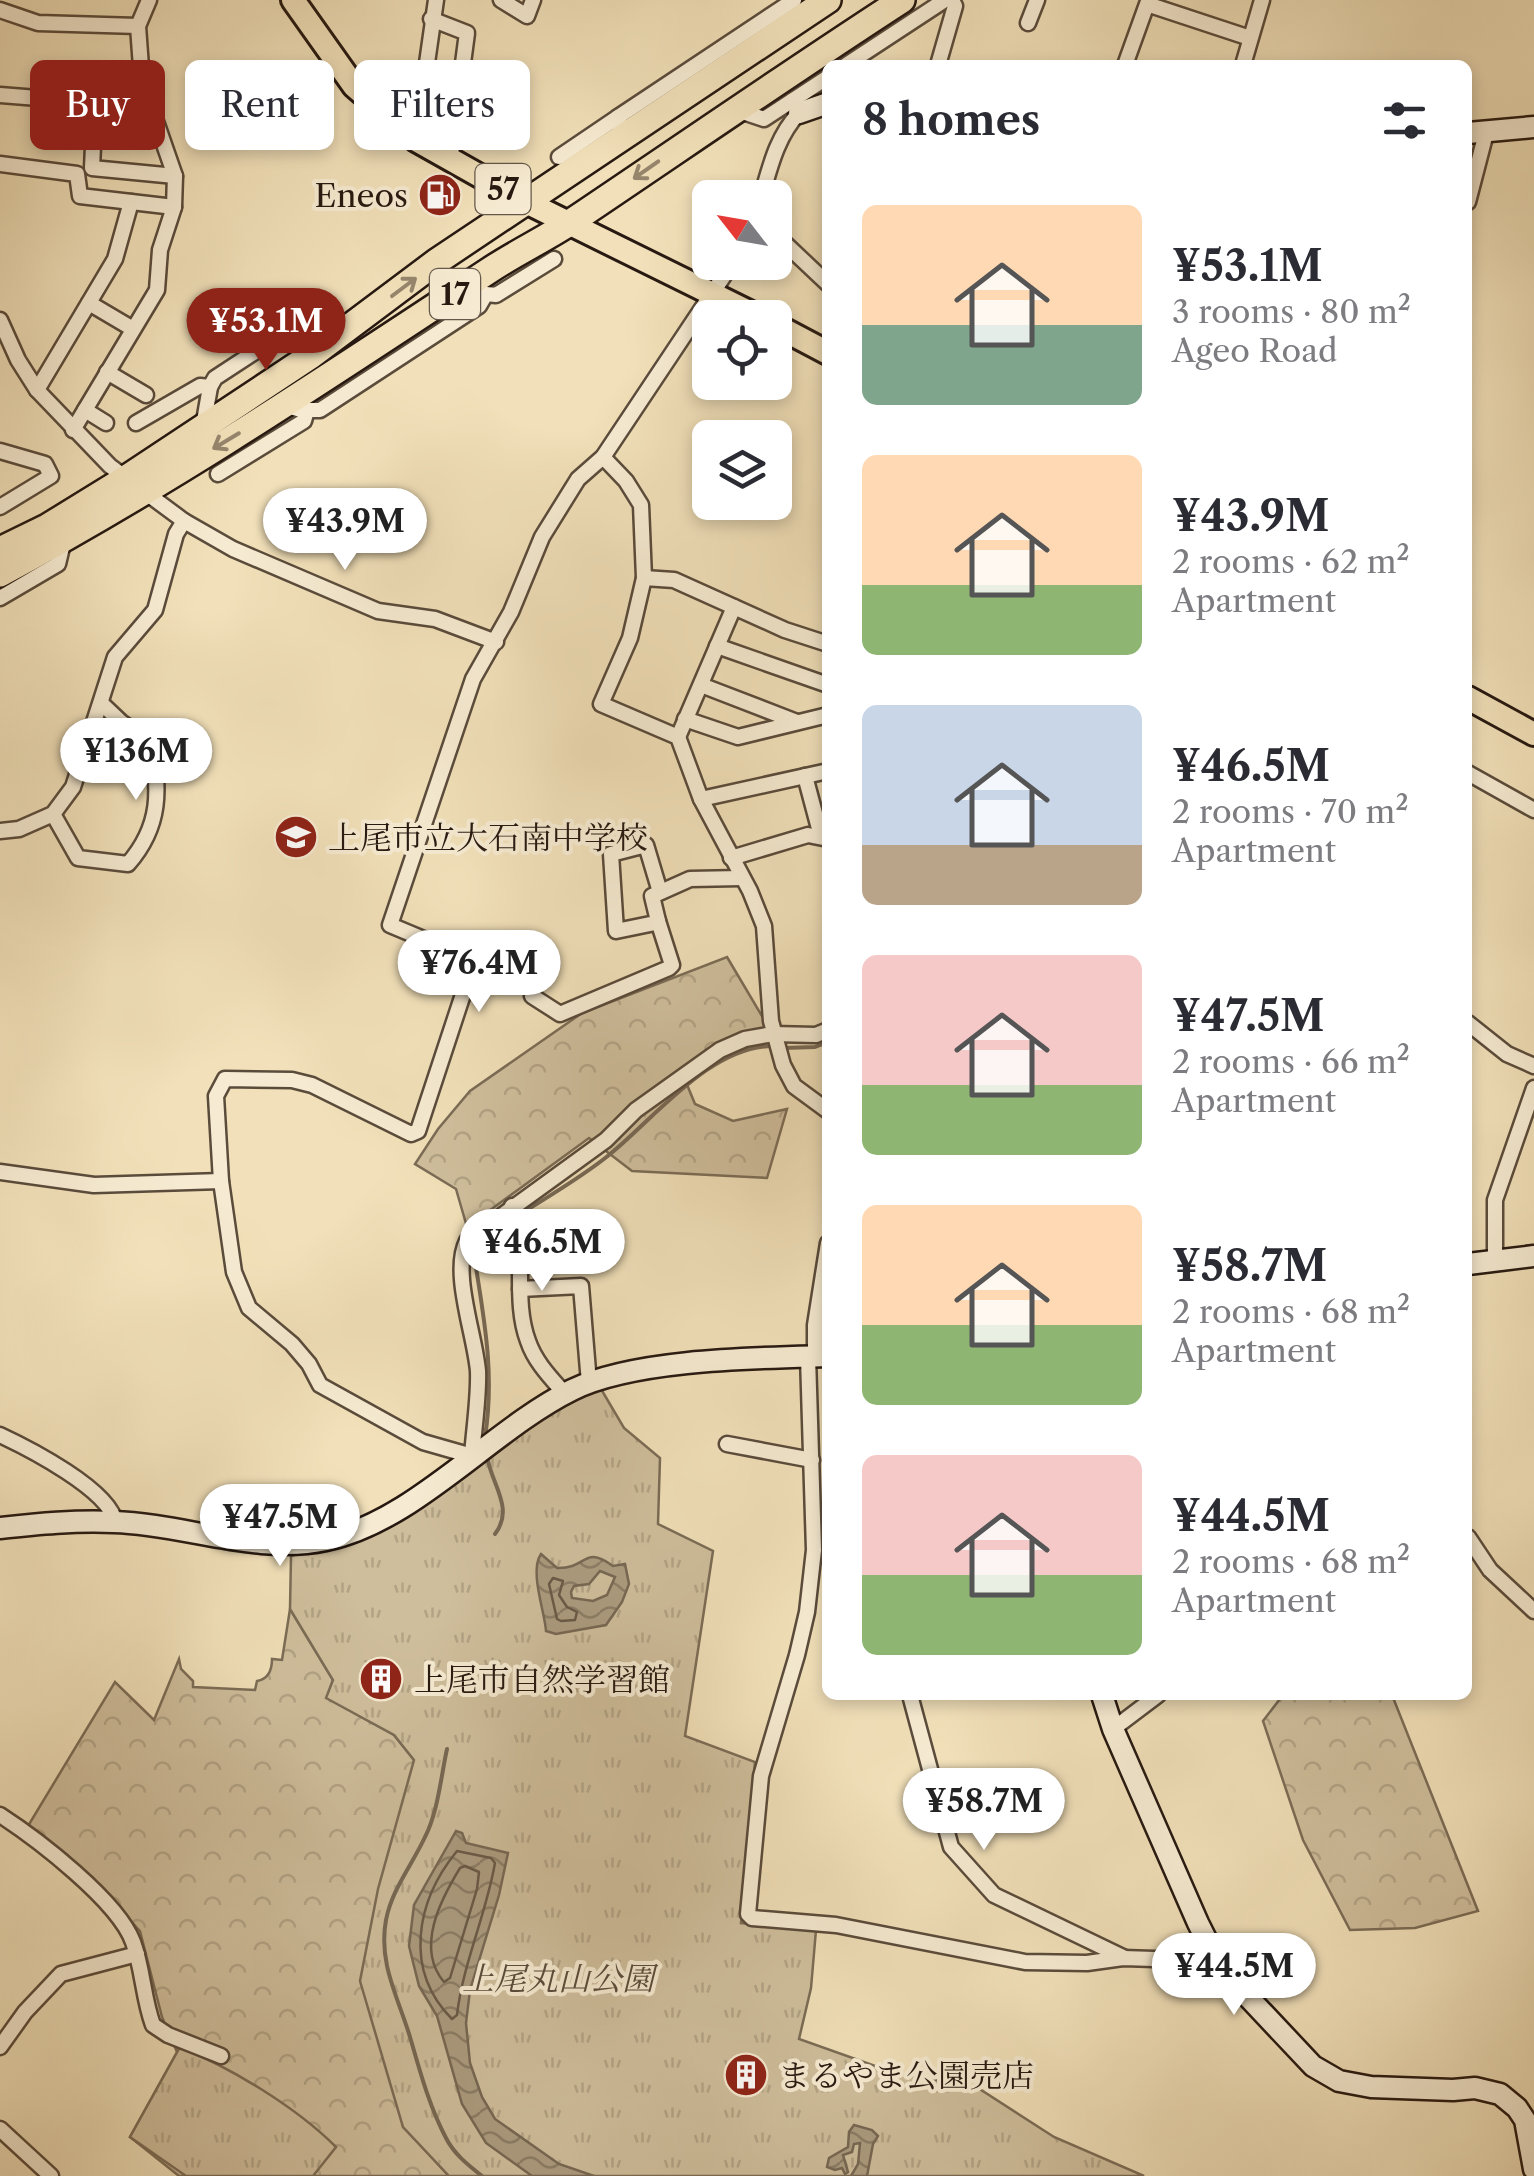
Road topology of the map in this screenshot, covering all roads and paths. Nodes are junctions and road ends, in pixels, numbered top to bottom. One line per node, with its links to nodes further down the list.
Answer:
1 (149, 0): 15 (street)
2 (293, 0): 24 (main road, 57)
3 (436, 0): 13 (street)
4 (501, 0): 5 (street)
5 (533, 0)
6 (794, 0): 31 (street)
7 (828, 0): 31 (highway, 17)
8 (902, 0): 29 (highway, 17)
9 (948, 0): 19 (street); 20 (street)
10 (1036, 0): 14 (street)
11 (1262, 0): 16 (street)
12 (0, 10): 15 (street)
13 (431, 19): 18 (street); 37 (street)
14 (1028, 23)
15 (138, 26): 17 (street)
16 (1250, 38): 21 (street); 22 (street)
17 (140, 60)
18 (426, 60)
19 (854, 60)
20 (939, 60)
21 (1127, 60)
22 (1243, 60)
23 (822, 82): 28 (street)
24 (354, 86)
25 (0, 95): 26 (street)
26 (30, 97)
27 (822, 103): 28 (street)
28 (796, 106): 29 (street); 41 (street)
29 (734, 109): 45 (highway, 17, one-way to 45)
30 (1534, 126): 32 (street)
31 (620, 127): 36 (street); 43 (highway, 17)
32 (1477, 133): 39 (street)
33 (165, 148): 40 (street)
34 (93, 150): 40 (street)
35 (432, 150): 37 (main road, 57)
36 (558, 156)
37 (450, 161): 43 (main road, 57)
38 (0, 164): 42 (street)
39 (1472, 171)
40 (175, 176): 44 (street)
41 (766, 180)
42 (131, 202): 44 (street); 54 (street)
43 (526, 202): 45 (main road, 57); 58 (highway, 17, one-way to 43)
44 (174, 207): 56 (street)
45 (571, 222): 48 (highway, 17); 51 (main road, 57)
46 (792, 250): 49 (street)
47 (554, 259): 52 (street)
48 (494, 267): 52 (street); 64 (highway, 17)
49 (822, 278)
50 (720, 280): 51 (street)
51 (712, 292): 53 (main road, 57); 71 (street)
52 (486, 294): 64 (street)
53 (727, 300)
54 (89, 302): 56 (street); 62 (street)
55 (0, 320): 62 (street)
56 (133, 329): 60 (street)
57 (792, 334): 59 (main road)
58 (341, 335): 61 (street); 68 (highway, 17)
59 (822, 349)
60 (108, 372): 63 (street); 65 (street)
61 (210, 387): 66 (street); 68 (street)
62 (36, 390): 69 (street)
63 (146, 394)
64 (297, 408): 72 (street); 73 (highway, 17, one-way to 73)
65 (85, 410): 67 (street); 69 (street)
66 (136, 423)
67 (106, 424)
68 (203, 427): 73 (highway, 17)
69 (73, 430): 73 (street)
70 (0, 451): 74 (street)
71 (603, 457): 79 (street); 82 (street)
72 (218, 474)
73 (135, 486): 75 (street); 76 (highway, 17); 77 (highway, 17)
74 (0, 507)
75 (184, 521): 82 (street); 88 (street)
76 (64, 540): 78 (highway, 17); 80 (street)
77 (0, 550)
78 (0, 574)
79 (644, 578): 81 (street); 93 (street)
80 (0, 598)
81 (734, 607): 83 (street); 84 (street)
82 (496, 642): 115 (street)
83 (822, 642)
84 (717, 646): 85 (street); 86 (street)
85 (822, 683)
86 (700, 685): 90 (street); 91 (street)
87 (1472, 700): 92 (main road)
88 (101, 702): 99 (street); 99 (street)
89 (822, 716): 91 (street)
90 (685, 719): 91 (street); 93 (street)
91 (798, 722)
92 (1534, 734)
93 (678, 737): 97 (street)
94 (822, 772): 96 (street)
95 (1472, 774): 98 (street)
96 (805, 776): 97 (street); 101 (street)
97 (701, 798): 103 (street)
98 (1534, 810)
99 (53, 814): 100 (street)
100 (0, 831)
101 (822, 831)
102 (822, 838): 103 (street)
103 (731, 858): 104 (street)
104 (741, 878): 105 (street); 110 (street)
105 (660, 892): 106 (street); 106 (street)
106 (658, 920): 107 (street)
107 (532, 996)
108 (1472, 1026): 111 (street)
109 (822, 1032): 110 (street)
110 (774, 1034): 113 (street); 116 (street)
111 (1534, 1066)
112 (1534, 1088): 118 (street)
113 (822, 1107)
114 (0, 1172): 115 (street)
115 (221, 1181): 127 (street)
116 (512, 1206): 121 (street); 127 (street)
117 (1534, 1256): 118 (street)
118 (1495, 1261): 119 (street)
119 (1472, 1264)
120 (822, 1281): 122 (street)
121 (520, 1289): 123 (street); 124 (street)
122 (816, 1357): 123 (street); 128 (street)
123 (588, 1383): 124 (street)
124 (565, 1394): 127 (street)
125 (0, 1435): 129 (street)
126 (727, 1444): 128 (street)
127 (472, 1456): 129 (street)
128 (812, 1460): 132 (street)
129 (114, 1522): 130 (street)
130 (0, 1528)
131 (1472, 1542): 134 (street)
132 (814, 1550): 133 (street); 141 (street)
133 (822, 1557)
134 (1534, 1612)
135 (911, 1700): 141 (street)
136 (1104, 1700): 138 (street)
137 (1151, 1700): 138 (street)
138 (1113, 1729): 142 (street)
139 (0, 1815): 140 (street)
140 (136, 1954): 143 (street); 144 (street)
141 (1124, 1958): 142 (street)
142 (1218, 1961): 146 (street)
143 (0, 2047)
144 (221, 2056)
145 (0, 2129): 147 (street)
146 (1534, 2168)
147 (51, 2176)

